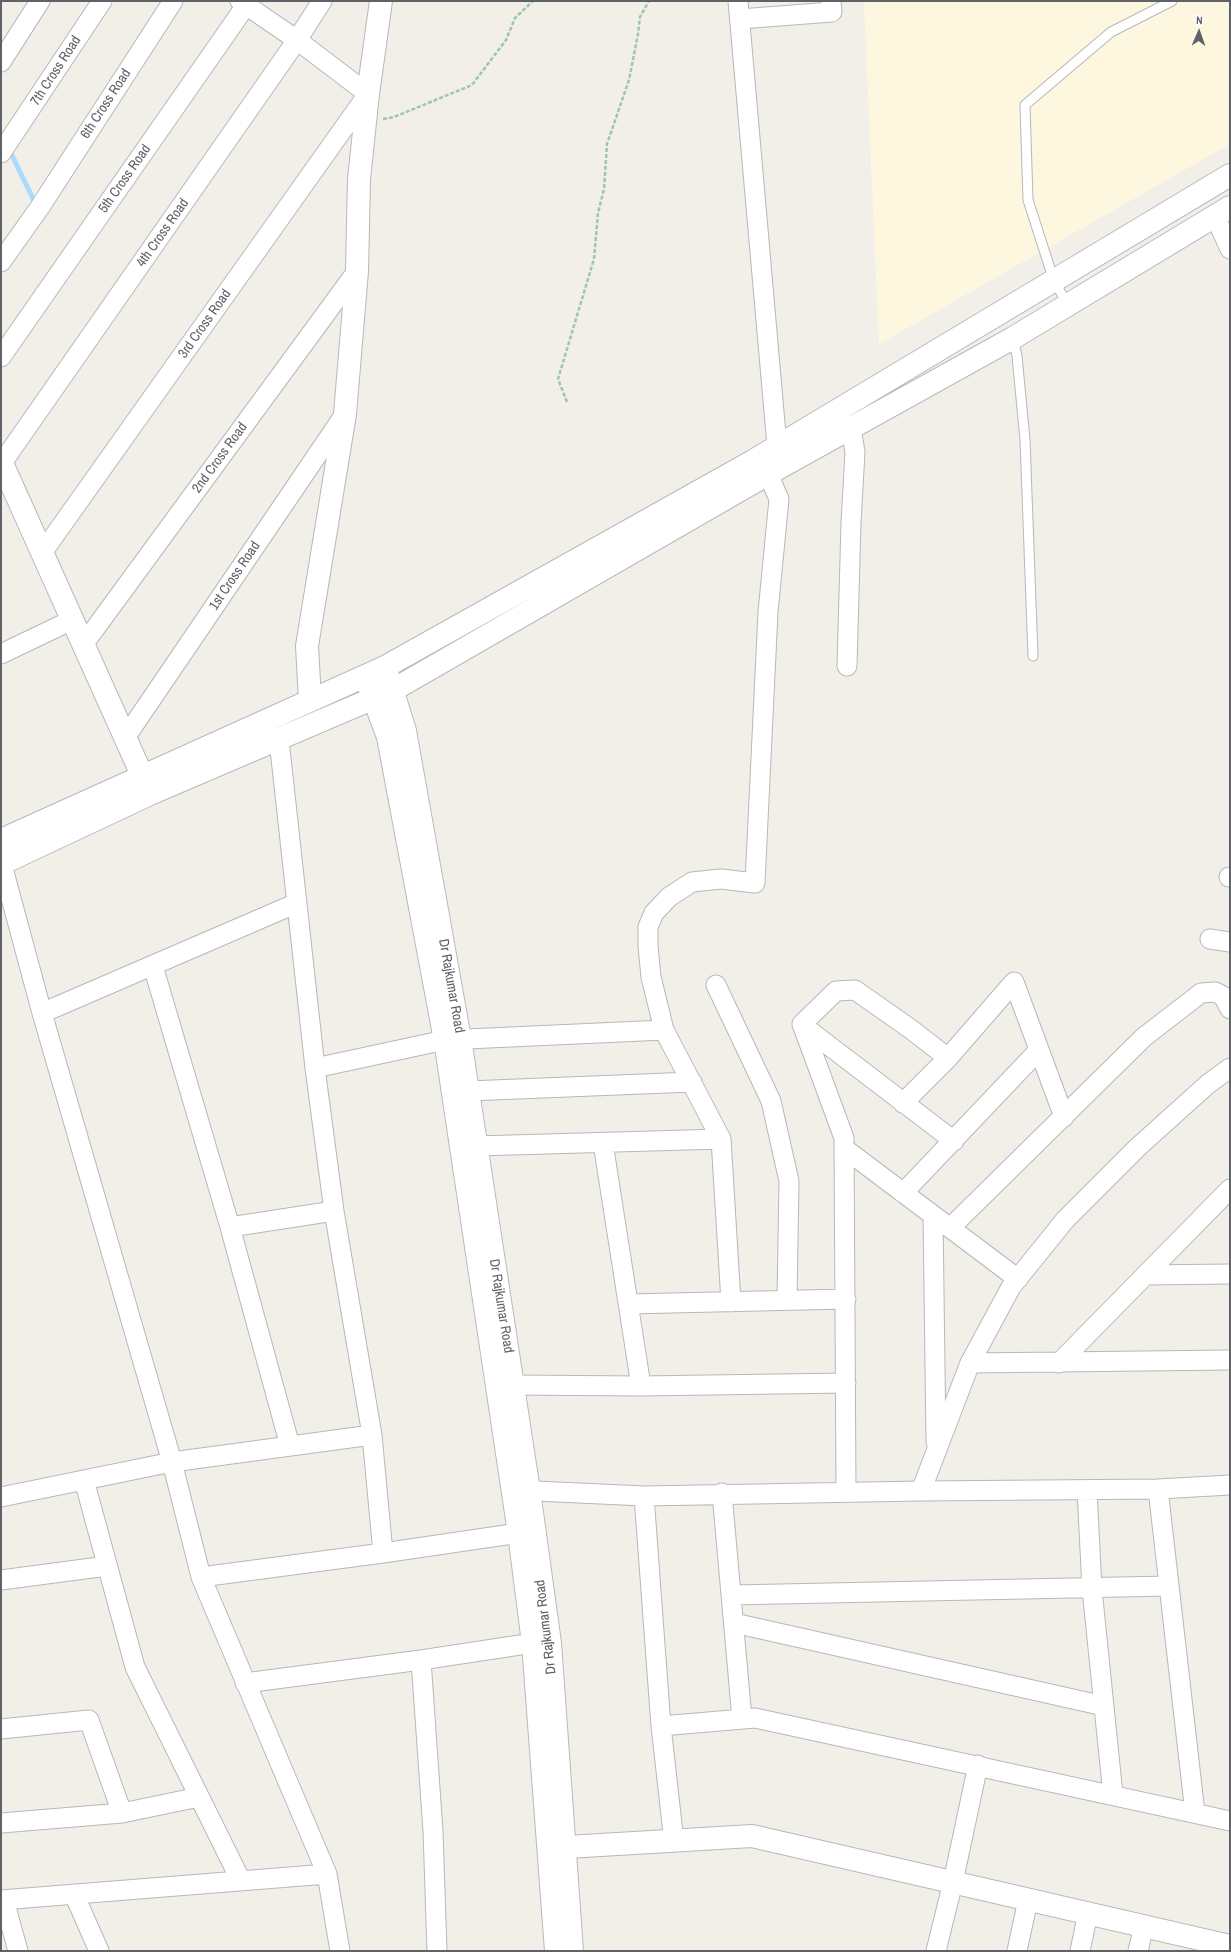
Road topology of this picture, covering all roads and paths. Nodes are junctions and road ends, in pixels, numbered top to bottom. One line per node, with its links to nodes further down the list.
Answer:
1 (40, 1): 13 (street)
2 (102, 1): 16 (street, 7th Cross Road)
3 (172, 1): 20 (street, 6th Cross Road)
4 (322, 1): 12 (street, 4th Cross Road)
5 (380, 1): 14 (main road)
6 (533, 1): 15 (path)
7 (649, 1): 26 (path)
8 (832, 1): 11 (street)
9 (1172, 1): 22 (lane)
10 (245, 2): 12 (street); 25 (street, 5th Cross Road)
11 (739, 10): 29 (street)
12 (297, 40): 14 (street); 30 (street, 4th Cross Road)
13 (1, 62)
14 (368, 94): 15 (main road); 32 (street, 3rd Cross Road)
15 (365, 121): 21 (main road)
16 (4, 148)
17 (1230, 175): 22 (main road)
18 (1222, 211): 19 (street); 23 (main road)
19 (1230, 249)
20 (1, 262)
21 (356, 271): 27 (main road); 34 (street, 2nd Cross Road)
22 (1054, 282): 23 (lane); 29 (main road)
23 (1068, 305): 24 (main road)
24 (1013, 338): 28 (main road); 36 (lane)
25 (1, 357)
26 (567, 402)
27 (345, 414): 41 (main road); 42 (street, 1st Cross Road)
28 (851, 428): 31 (main road); 37 (street)
29 (778, 446): 38 (main road)
30 (2, 462): 32 (main road)
31 (768, 474): 40 (main road); 55 (street)
32 (42, 553): 33 (main road)
33 (72, 620): 34 (main road); 35 (street)
34 (83, 645): 42 (main road)
35 (1, 654)
36 (1033, 656)
37 (847, 666)
38 (385, 667): 39 (main road); 40 (main road, Dr Rajkumar Road)
39 (366, 676): 40 (main road, Dr Rajkumar Road); 41 (main road)
40 (384, 695): 43 (main road); 56 (main road, Dr Rajkumar Road)
41 (310, 700): 44 (main road)
42 (125, 738): 44 (main road)
43 (280, 740): 44 (main road); 47 (street)
44 (146, 785): 45 (main road); 46 (main road)
45 (1, 840)
46 (1, 863): 53 (street)
47 (297, 903): 50 (street); 59 (street)
48 (1210, 939): 49 (street)
49 (1230, 942)
50 (154, 966): 53 (street); 74 (street)
51 (716, 985): 80 (street)
52 (1230, 1008): 64 (street)
53 (42, 1013): 92 (street)
54 (802, 1024): 58 (street); 63 (street); 69 (street)
55 (664, 1030): 56 (street); 61 (street)
56 (452, 1040): 59 (street); 62 (main road, Dr Rajkumar Road); 98 (main road, Dr Rajkumar Road)
57 (1039, 1050): 58 (street); 64 (street); 66 (street)
58 (948, 1058): 63 (street)
59 (316, 1068): 72 (street)
60 (1230, 1068): 78 (street)
61 (692, 1082): 62 (street); 65 (street)
62 (468, 1091): 68 (main road, Dr Rajkumar Road)
63 (903, 1103): 66 (street)
64 (1064, 1117): 75 (street)
65 (721, 1139): 67 (street); 81 (street)
66 (954, 1141): 71 (street)
67 (603, 1144): 68 (street); 82 (street)
68 (476, 1146): 87 (main road, Dr Rajkumar Road)
69 (845, 1149): 71 (street); 79 (street)
70 (1230, 1189): 77 (street)
71 (904, 1193): 73 (street)
72 (334, 1211): 74 (street); 89 (street)
73 (933, 1215): 75 (street); 91 (street)
74 (230, 1227): 90 (street)
75 (950, 1228): 78 (street)
76 (1230, 1274): 77 (street)
77 (1145, 1275): 85 (street)
78 (1018, 1279): 84 (street)
79 (846, 1299): 80 (street); 86 (street)
80 (787, 1300): 81 (street)
81 (731, 1302): 82 (street)
82 (628, 1304): 88 (street)
83 (1230, 1360): 85 (street)
84 (970, 1363): 85 (street); 91 (street)
85 (1059, 1363)
86 (846, 1383): 88 (street); 99 (street)
87 (513, 1385): 88 (street); 98 (main road, Dr Rajkumar Road)
88 (641, 1386)
89 (372, 1435): 90 (street); 104 (street)
90 (290, 1446): 92 (street)
91 (936, 1452): 95 (street)
92 (172, 1462): 93 (street); 106 (street)
93 (84, 1480): 102 (street); 105 (street)
94 (1230, 1485): 97 (street)
95 (921, 1490): 96 (street); 99 (street)
96 (1087, 1490): 97 (street); 109 (street)
97 (1158, 1490): 108 (street)
98 (521, 1491): 101 (street); 103 (main road, Dr Rajkumar Road); 127 (main road, Dr Rajkumar Road)
99 (846, 1492): 100 (street)
100 (722, 1493): 101 (street); 110 (street)
101 (644, 1496): 117 (street)
102 (1, 1497)
103 (519, 1533): 104 (street); 112 (main road, Dr Rajkumar Road)
104 (383, 1554): 106 (street)
105 (108, 1566): 107 (street); 121 (street)
106 (201, 1577): 114 (street)
107 (1, 1580)
108 (1169, 1586): 109 (street); 123 (street)
109 (1092, 1589): 110 (street); 115 (street)
110 (732, 1595): 111 (street)
111 (734, 1623): 115 (street); 116 (street)
112 (533, 1643): 113 (street); 127 (main road, Dr Rajkumar Road)
113 (421, 1660): 114 (street); 141 (street)
114 (245, 1683): 128 (street)
115 (1104, 1706): 120 (street)
116 (742, 1719): 117 (street); 119 (street)
117 (660, 1726): 126 (street)
118 (1, 1728): 122 (street)
119 (978, 1765): 120 (street); 130 (street)
120 (1113, 1795): 123 (street)
121 (199, 1797): 122 (street); 129 (street)
122 (122, 1813): 125 (street)
123 (1195, 1813): 124 (street)
124 (1230, 1821)
125 (1, 1822)
126 (674, 1842): 127 (main road); 130 (main road)
127 (557, 1847): 142 (main road, Dr Rajkumar Road); 143 (main road, Dr Rajkumar Road)
128 (327, 1874): 129 (street); 140 (street)
129 (241, 1881): 131 (street)
130 (953, 1882): 133 (main road); 144 (street)
131 (74, 1894): 132 (street); 139 (street)
132 (3, 1900): 138 (street)
133 (1028, 1900): 134 (main road); 145 (street)
134 (1088, 1914): 135 (main road); 146 (street)
135 (1144, 1926): 136 (main road); 147 (street)
136 (1197, 1945): 137 (main road)
137 (1230, 1946)
138 (18, 1951)
139 (99, 1951)
140 (340, 1951)
141 (437, 1951)
142 (556, 1951)
143 (572, 1951)
144 (936, 1951)
145 (1017, 1951)
146 (1080, 1951)
147 (1138, 1951)

